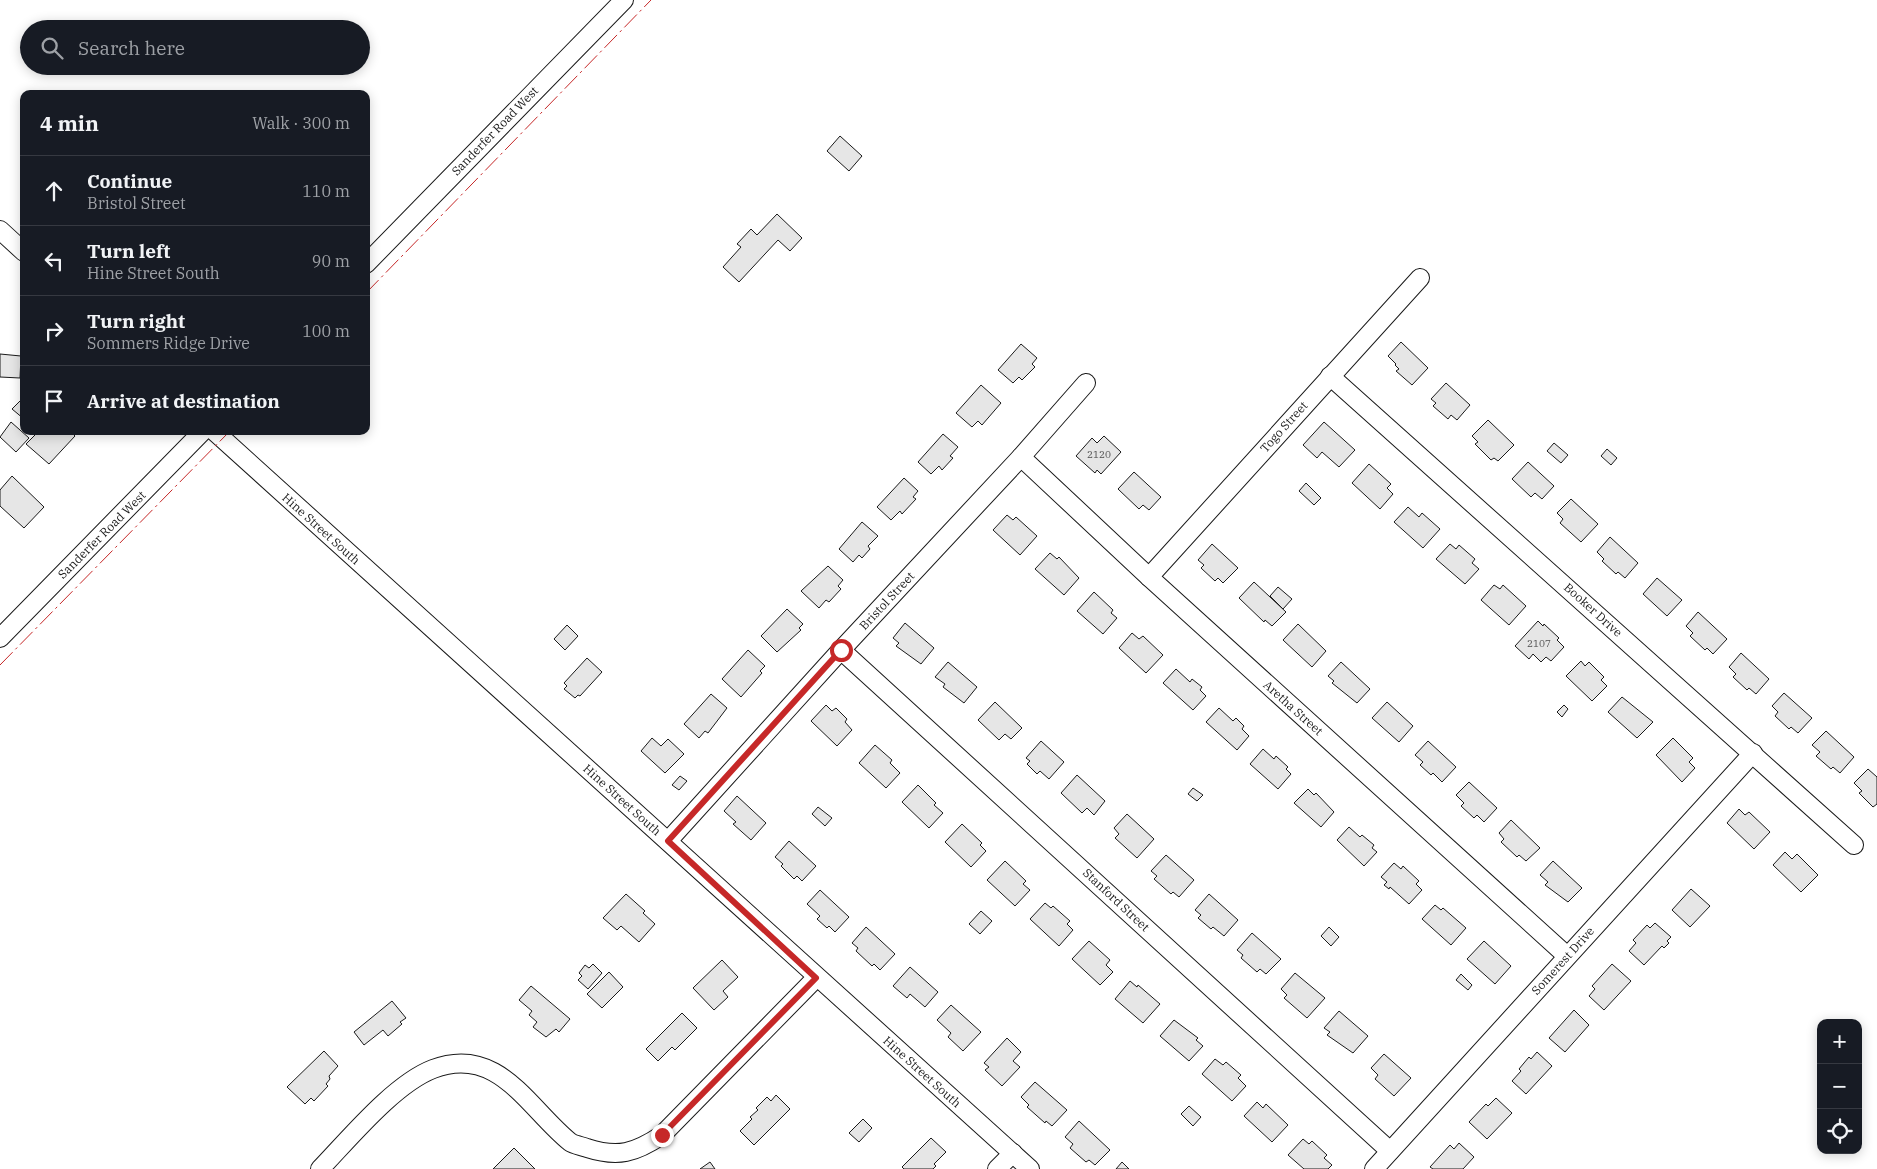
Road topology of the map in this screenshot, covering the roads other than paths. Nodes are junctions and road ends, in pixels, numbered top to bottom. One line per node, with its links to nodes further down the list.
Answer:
1 (624, 0): 4 (street, Sanderfer Road West)
2 (0, 230): 3 (street)
3 (20, 248)
4 (370, 260)
5 (1420, 278): 6 (street, Togo Street)
6 (1330, 376): 11 (street, Togo Street); 14 (street, Booker Drive)
7 (1086, 384): 10 (street, Bristol Street)
8 (199, 435): 12 (street, Sanderfer Road West)
9 (218, 435): 15 (street, Hine Street South)
10 (1021, 457): 11 (street, Aretha Street); 13 (street, Bristol Street)
11 (1149, 578): 17 (street, Aretha Street)
12 (0, 638)
13 (841, 650): 15 (street, Bristol Street); 19 (street, Stanford Street)
14 (1753, 753): 16 (street, Booker Drive); 17 (street, Somerest Drive)
15 (668, 841): 18 (street, Hine Street South)
16 (1854, 845)
17 (1567, 956): 19 (street, Somerest Drive)
18 (816, 978): 20 (street, Hine Street South); 21 (street)
19 (1390, 1151): 24 (street, Somerest Drive)
20 (1013, 1153): 22 (street); 23 (street, Hine Street South)
21 (320, 1169)
22 (997, 1169)
23 (1030, 1169)
24 (1374, 1169)

